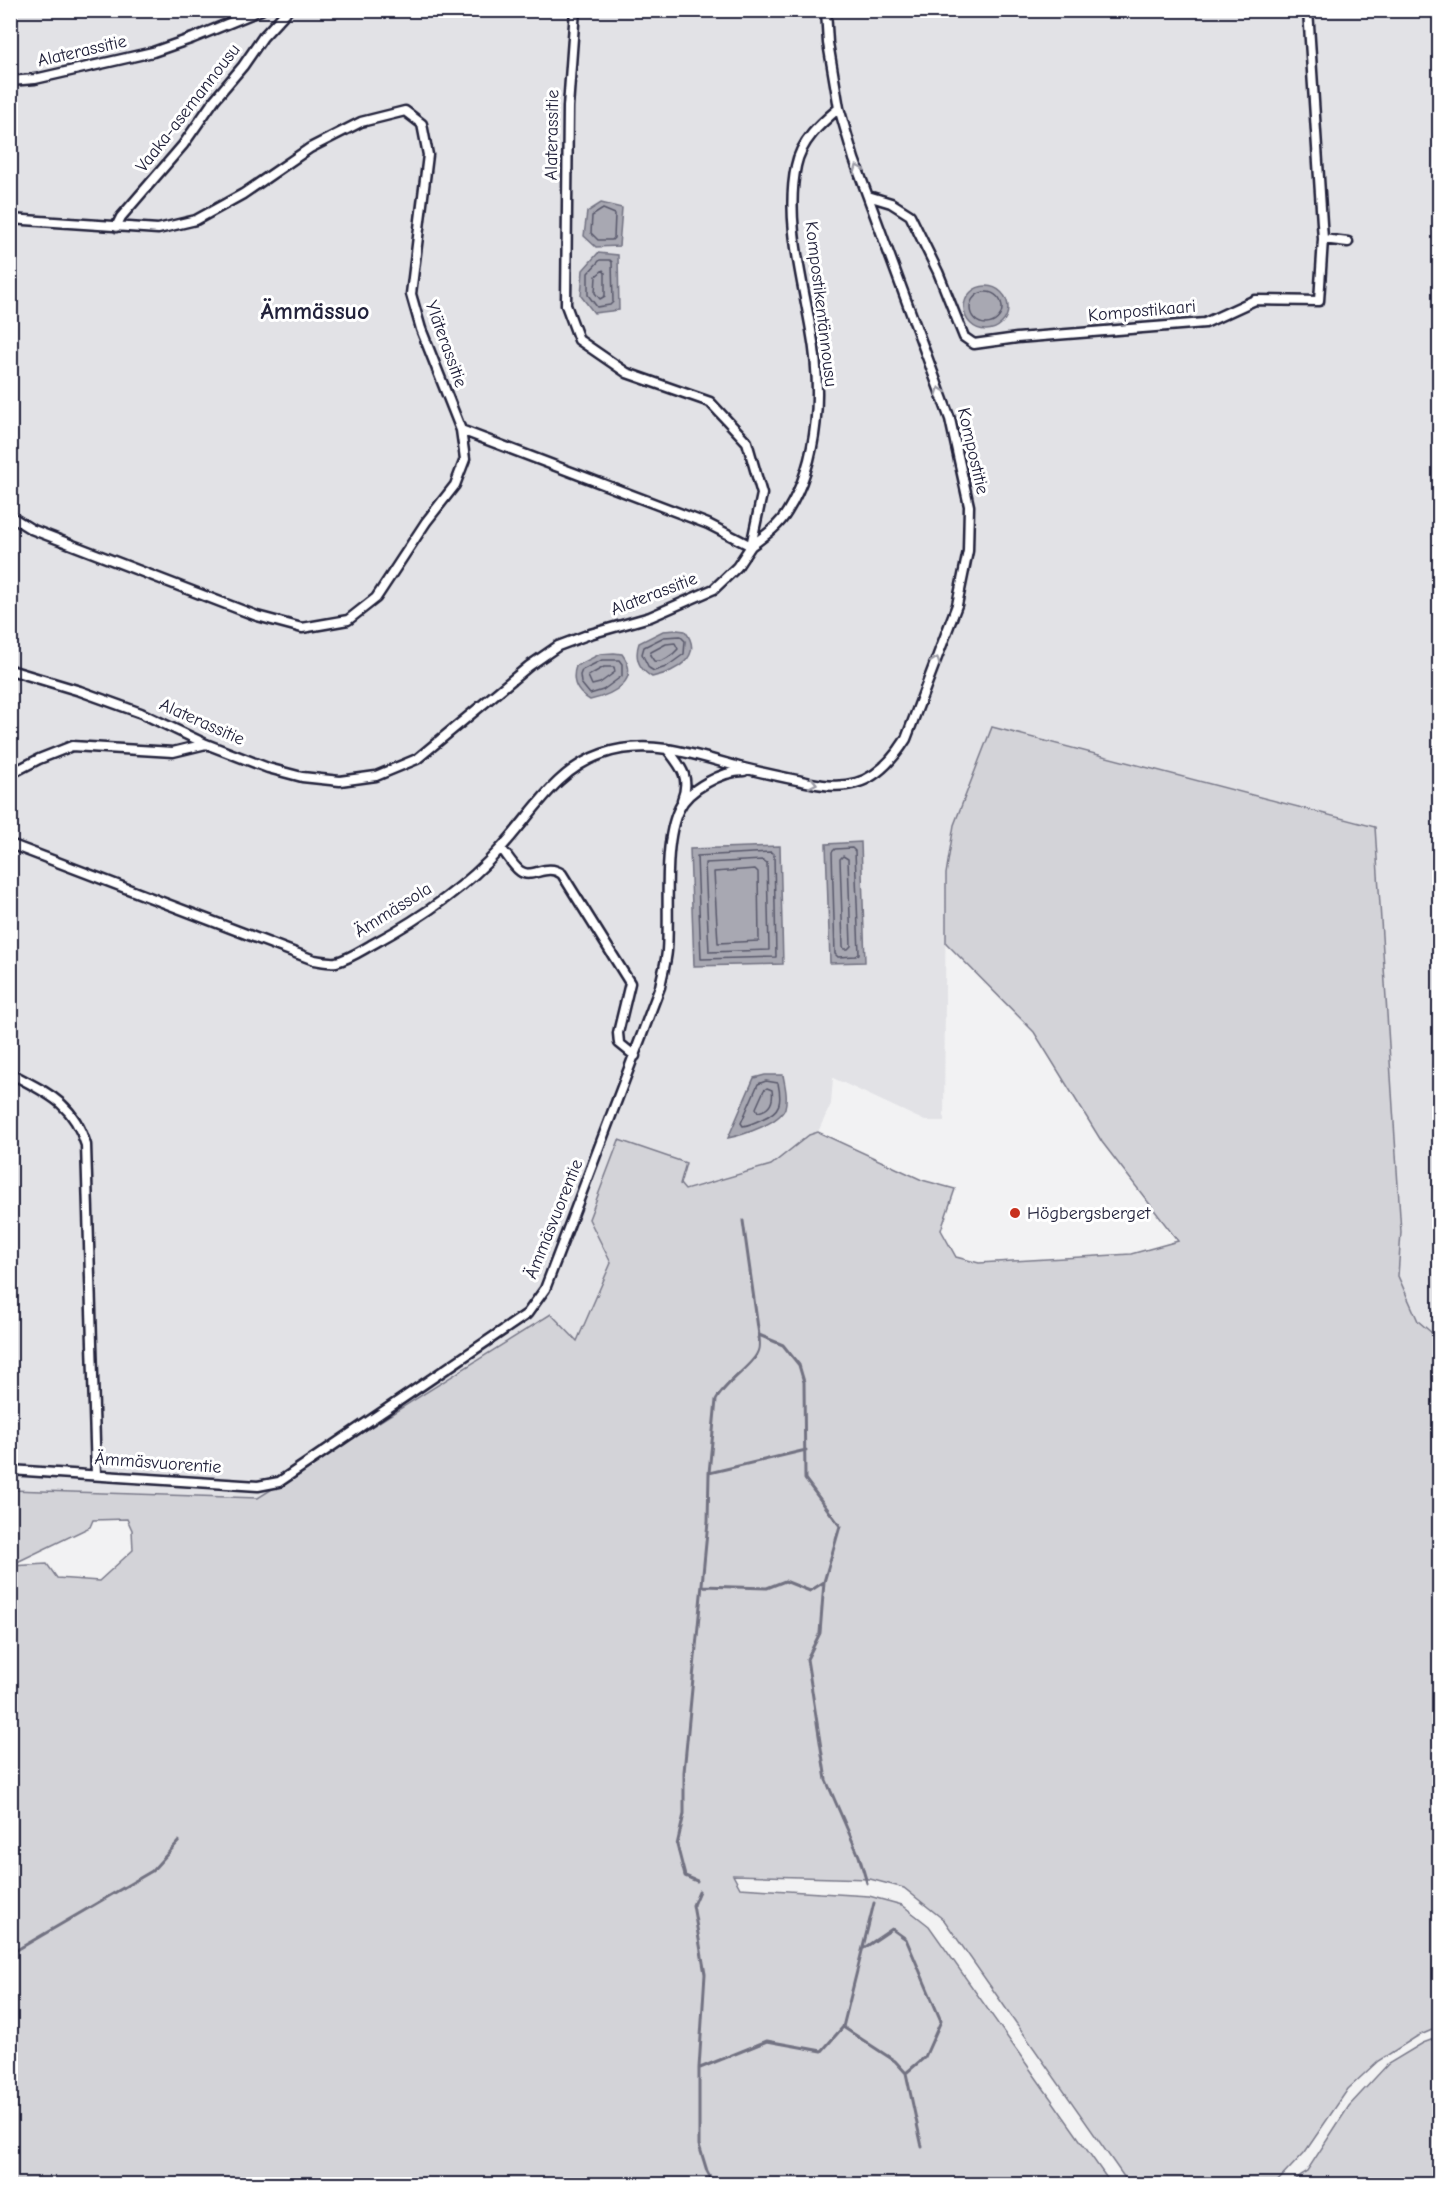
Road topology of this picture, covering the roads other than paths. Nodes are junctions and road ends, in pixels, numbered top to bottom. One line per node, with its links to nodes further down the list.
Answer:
1 (261, 10): 6 (street, Alaterassitie)
2 (288, 10): 10 (street, Vaaka-asemannousu)
3 (575, 10): 15 (street, Alaterassitie)
4 (826, 10): 7 (street, Kompostitie)
5 (1308, 10): 11 (street, Kompostikaari)
6 (10, 81)
7 (838, 108): 8 (street, Kompostitie, one-way to 7); 15 (street, Kompostikentännousu)
8 (868, 196): 11 (street, Kompostikaari); 19 (street, Kompostitie, one-way to 8)
9 (10, 219): 10 (street, Yläterassitie)
10 (116, 227): 13 (street, Yläterassitie)
11 (1323, 239): 12 (street)
12 (1348, 242)
13 (461, 430): 14 (street, Yläterassitie); 15 (street)
14 (10, 516)
15 (751, 546): 17 (street, Alaterassitie)
16 (10, 670): 17 (street, Alaterassitie)
17 (206, 744): 20 (street)
18 (668, 749): 19 (street, Ämmässola); 21 (street, Ämmäsvuorentie); 23 (street, Ämmässola)
19 (756, 771): 21 (street)
20 (10, 774)
21 (680, 806): 24 (street, Ämmäsvuorentie)
22 (10, 844): 23 (street, Ämmässola)
23 (501, 848): 24 (street)
24 (635, 1056): 27 (street, Ämmäsvuorentie)
25 (10, 1073): 27 (street)
26 (10, 1470): 27 (street, Ämmäsvuorentie)
27 (96, 1475)

